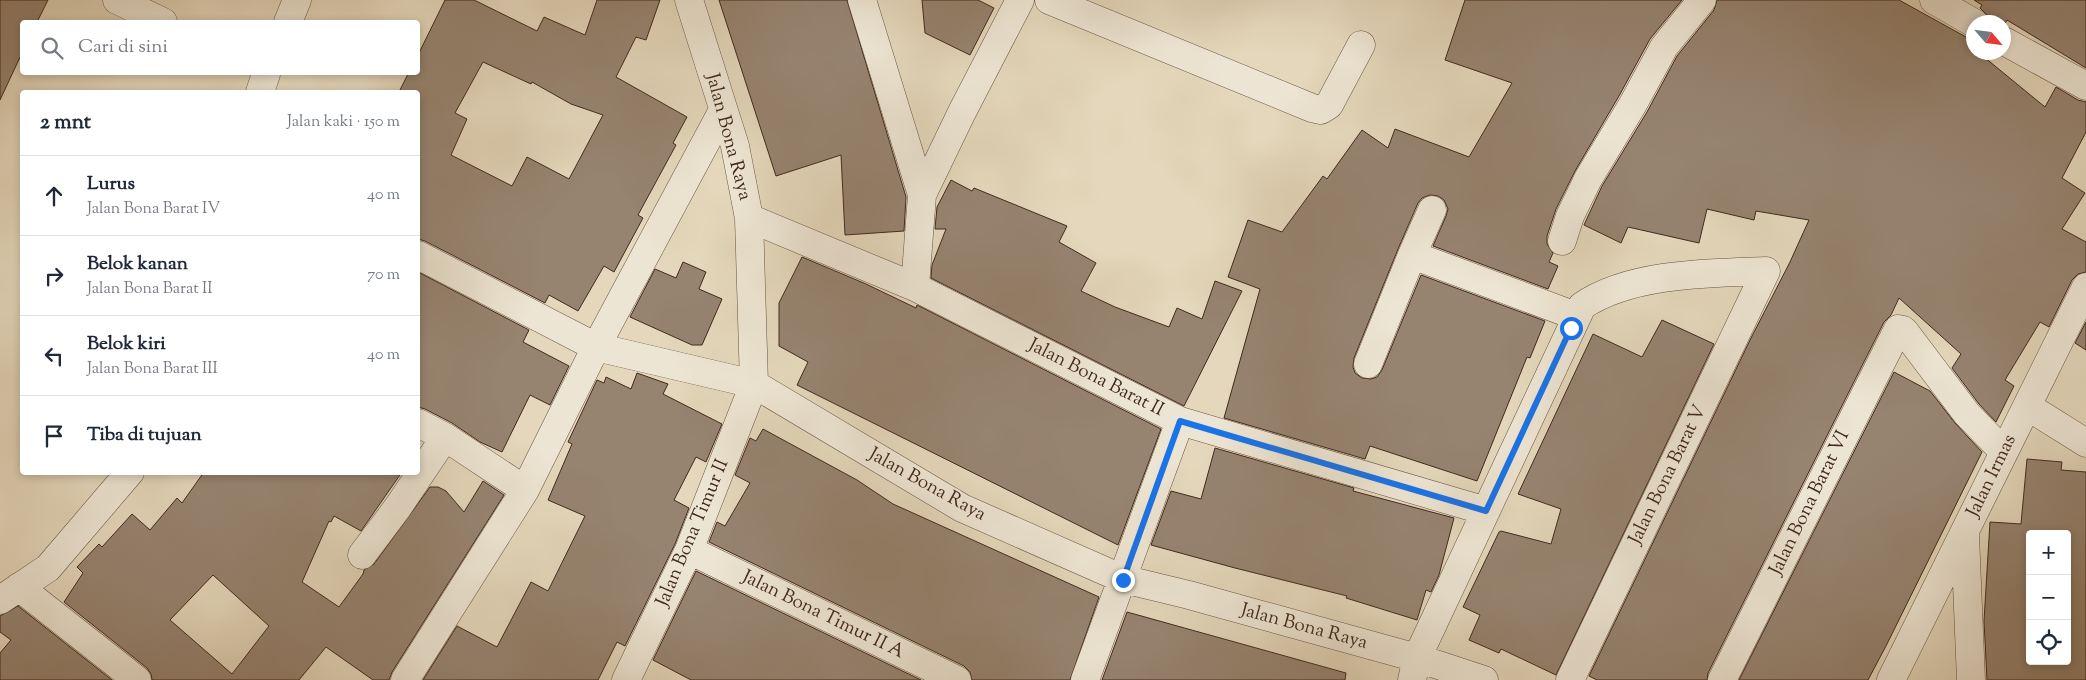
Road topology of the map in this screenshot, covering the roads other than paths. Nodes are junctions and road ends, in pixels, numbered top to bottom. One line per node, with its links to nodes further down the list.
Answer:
1 (117, 0): 10 (street)
2 (297, 0): 11 (street)
3 (689, 0): 15 (street, Jalan Bona Raya)
4 (862, 0): 16 (street)
5 (1020, 0): 16 (street)
6 (1049, 0): 12 (street)
7 (1702, 0): 19 (street)
8 (1934, 0): 9 (street)
9 (1966, 18)
10 (158, 20)
11 (289, 20)
12 (1361, 45)
13 (2011, 45): 14 (street)
14 (2086, 86)
15 (723, 110): 18 (street, Jalan Bona Raya); 25 (street)
16 (922, 195): 22 (street)
17 (1432, 210): 21 (street)
18 (749, 218): 22 (street, Jalan Bona Barat II); 27 (street, Jalan Bona Raya)
19 (1562, 241)
20 (420, 256): 25 (street)
21 (1412, 256): 24 (street); 26 (street)
22 (914, 287): 29 (street, Jalan Bona Barat II)
23 (2086, 287): 28 (street, Jalan Irmas)
24 (1576, 316): 38 (street); 51 (street, Jalan Bona Barat V)
25 (596, 347): 27 (street); 37 (street)
26 (1368, 364)
27 (754, 384): 40 (street, Jalan Bona Timur II); 42 (street, Jalan Bona Raya)
28 (2027, 406): 32 (street); 33 (street, Jalan Irmas)
29 (1180, 421): 38 (street, Jalan Bona Barat II); 42 (street)
30 (420, 424): 31 (street)
31 (445, 437): 34 (street); 37 (street)
32 (2086, 443)
33 (2004, 452): 39 (street, Jalan Irmas); 52 (street, Jalan Bona Barat VI)
34 (420, 474)
35 (127, 475): 43 (street)
36 (419, 475): 41 (street)
37 (525, 490): 46 (street)
38 (1486, 511): 44 (street)
39 (1965, 531): 53 (street); 54 (street, Jalan Irmas)
40 (689, 550): 47 (street, Jalan Bona Timur II); 48 (street, Jalan Bona Timur II A)
41 (362, 555)
42 (1123, 580): 44 (street, Jalan Bona Raya); 49 (street)
43 (9, 594): 45 (street)
44 (1415, 669): 50 (street, Jalan Bona Raya)
45 (137, 680)
46 (405, 680)
47 (626, 680)
48 (957, 680)
49 (1085, 680)
50 (1484, 680)
51 (1570, 680)
52 (1722, 680)
53 (1891, 680)
54 (1971, 680)

